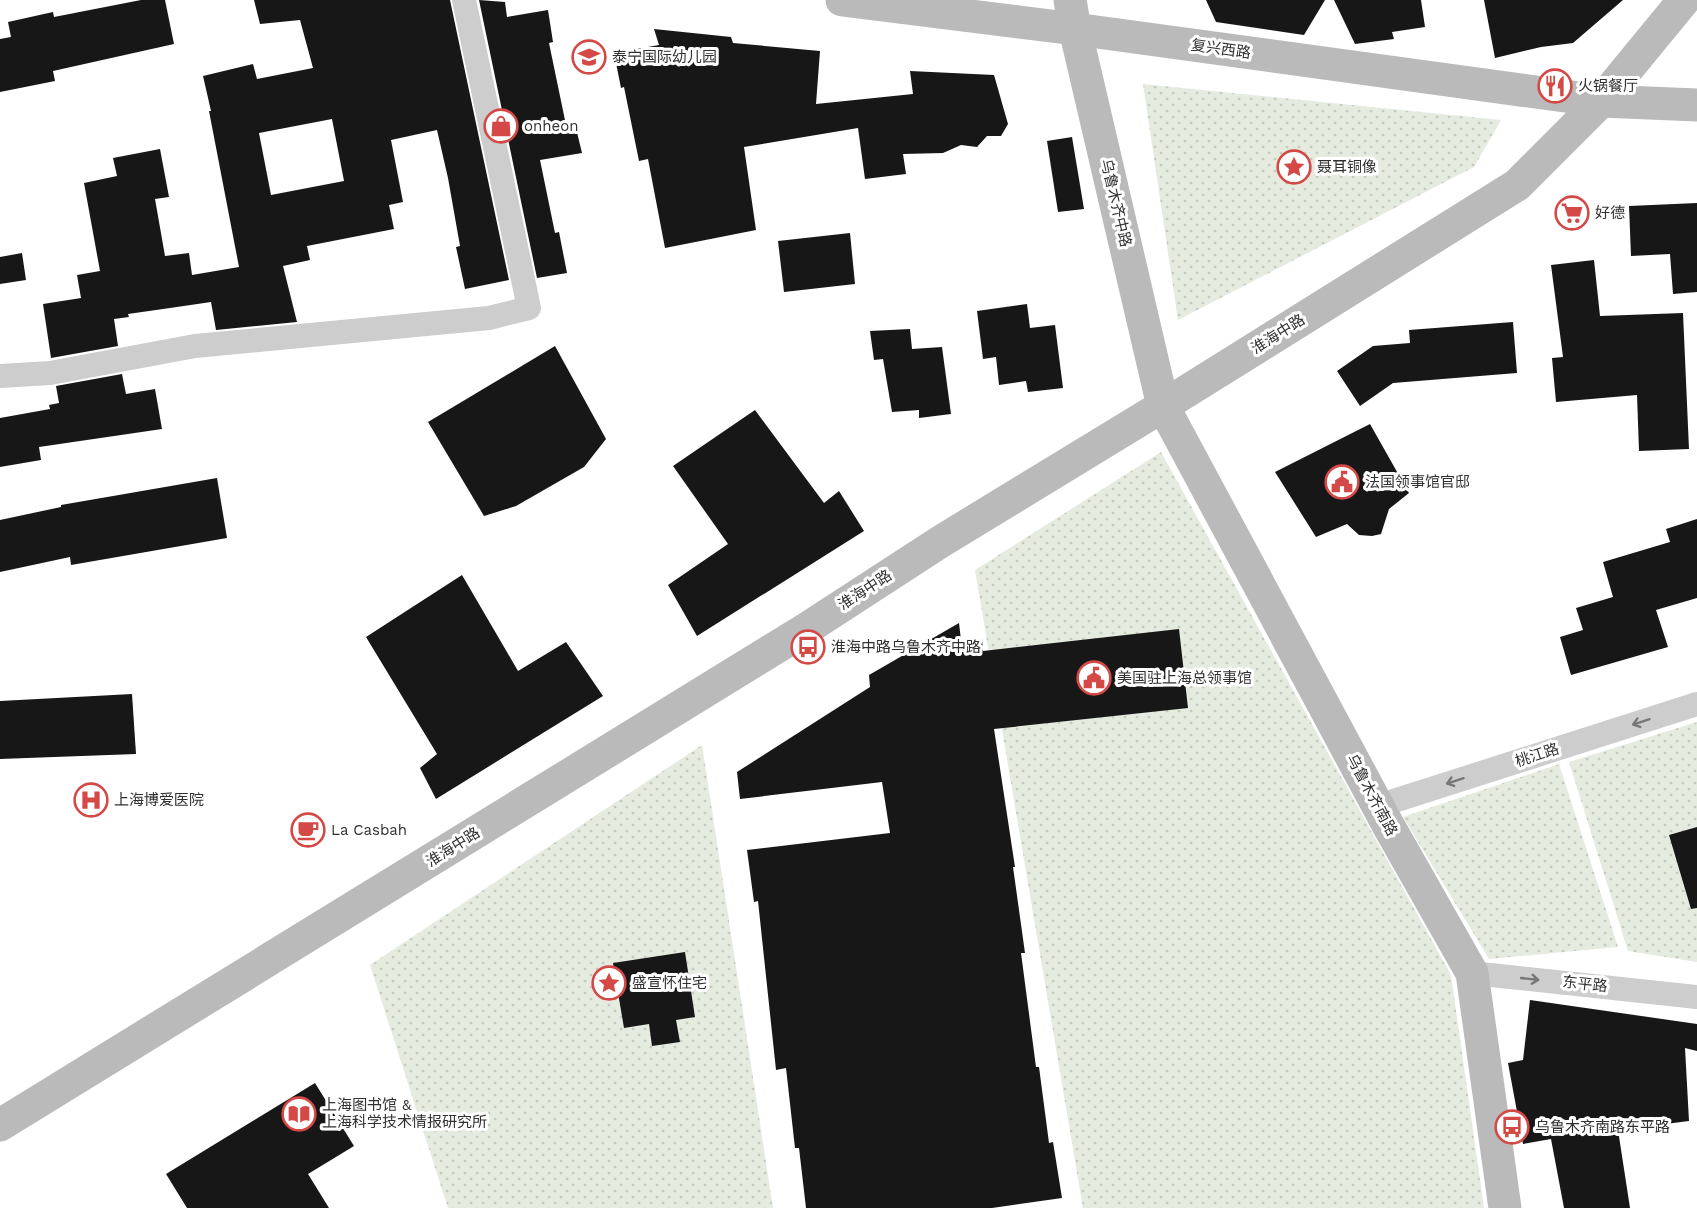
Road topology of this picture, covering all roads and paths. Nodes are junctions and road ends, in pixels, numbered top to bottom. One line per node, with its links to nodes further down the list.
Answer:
1 (464, 0): 7 (street)
2 (842, 0): 4 (main road, 复兴西路)
3 (1684, 0): 5 (main road, 淮海中路)
4 (1072, 14): 5 (main road, 复兴西路); 8 (main road, 乌鲁木齐中路)
5 (1601, 102): 6 (main road, 复兴西路); 8 (main road, 淮海中路)
6 (1697, 105)
7 (0, 376)
8 (1163, 406): 10 (main road, 乌鲁木齐南路); 13 (main road, 淮海中路)
9 (1697, 704): 10 (street, 桃江路, one-way to 10)
10 (1378, 806): 11 (main road, 乌鲁木齐南路)
11 (1472, 973): 12 (street, 东平路, one-way to 12); 14 (main road, 乌鲁木齐南路)
12 (1697, 997)
13 (0, 1125)
14 (1505, 1208)

